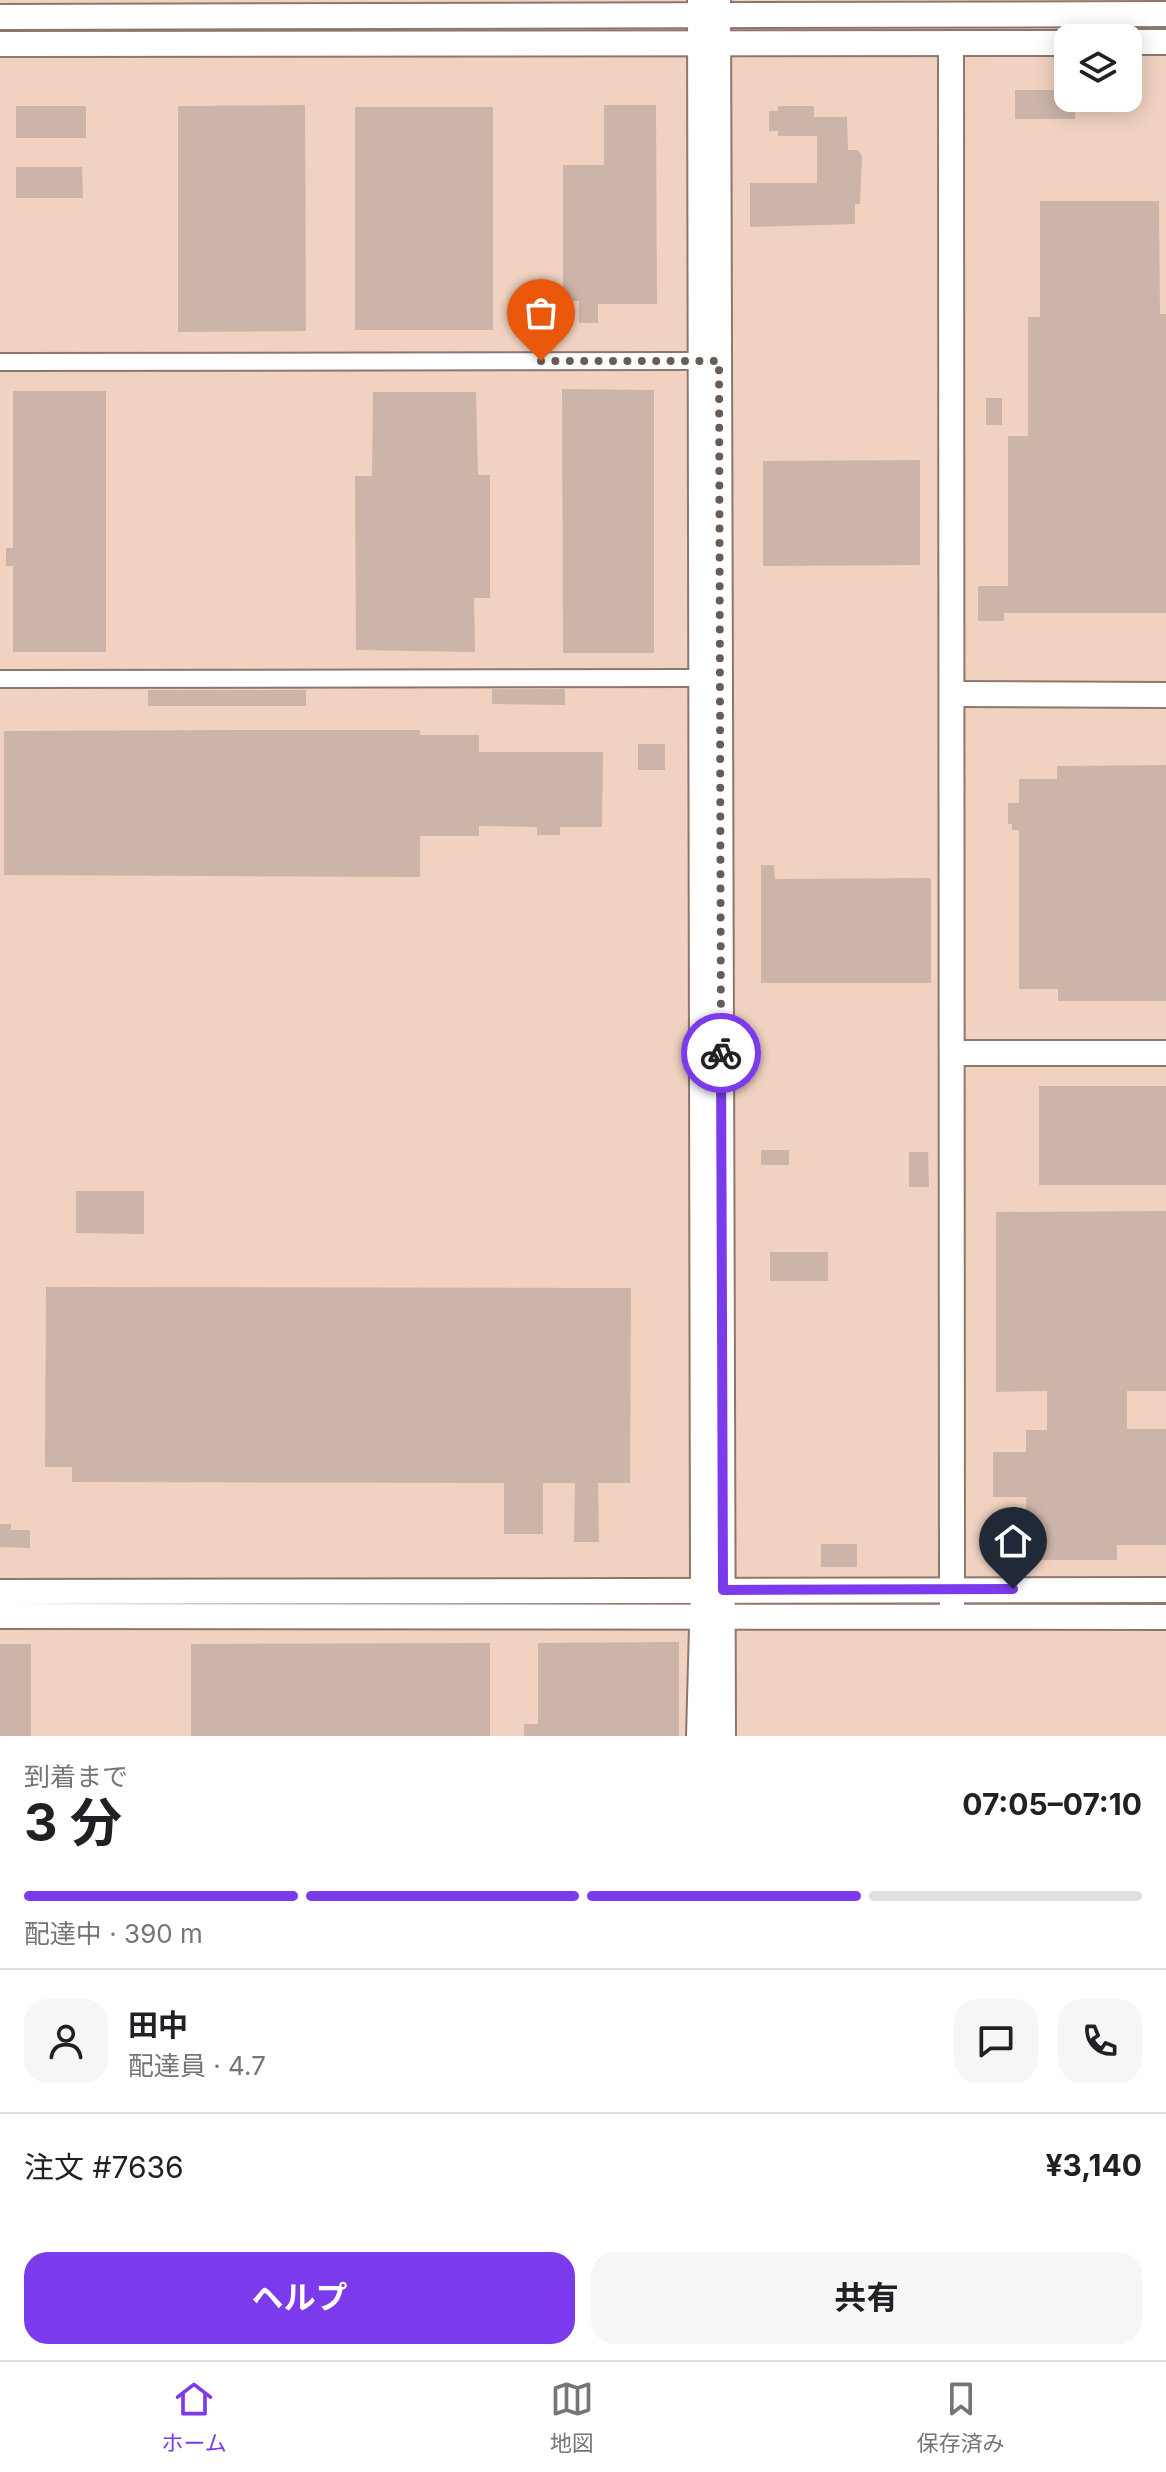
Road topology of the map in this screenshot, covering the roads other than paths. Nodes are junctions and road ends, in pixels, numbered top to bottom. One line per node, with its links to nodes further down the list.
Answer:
1 (709, 7): 2 (street); 4 (street); 10 (street)
2 (932, 7): 3 (street)
3 (1166, 14)
4 (0, 17)
5 (1142, 42): 6 (street)
6 (1166, 42)
7 (951, 43): 8 (street); 10 (street); 15 (street)
8 (1054, 43)
9 (0, 44): 10 (street)
10 (709, 44): 11 (street)
11 (709, 361): 12 (street); 13 (street)
12 (0, 362)
13 (710, 677): 14 (street); 20 (street)
14 (0, 679)
15 (952, 694): 16 (street); 17 (street)
16 (1166, 695)
17 (952, 1053): 18 (street); 19 (street)
18 (1166, 1053)
19 (951, 1589): 20 (street); 21 (street); 23 (street)
20 (713, 1590): 22 (street); 25 (street)
21 (1166, 1590)
22 (0, 1592)
23 (952, 1615): 25 (street); 26 (street)
24 (0, 1616): 25 (street)
25 (712, 1616): 27 (street); 28 (street)
26 (1166, 1617)
27 (699, 1736)
28 (723, 1736)

